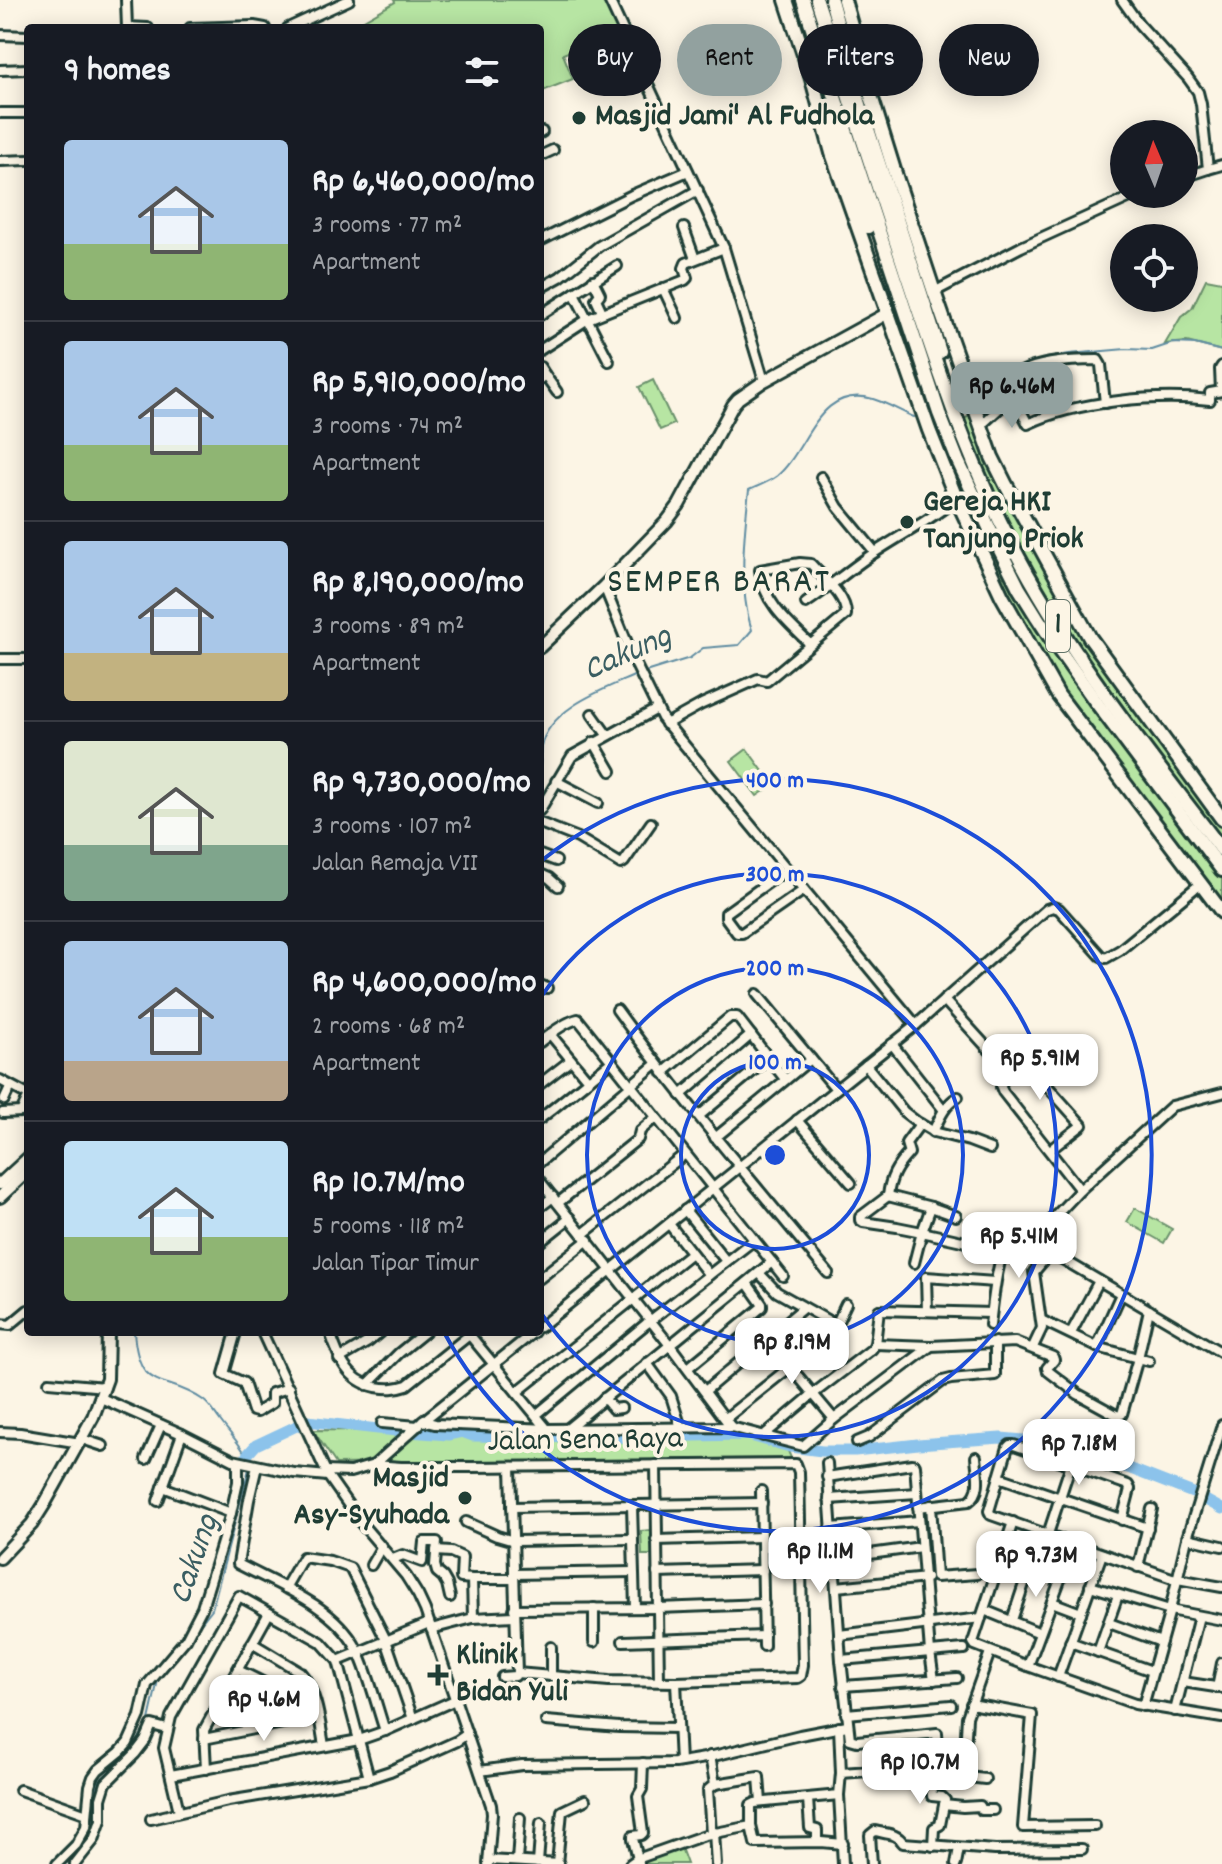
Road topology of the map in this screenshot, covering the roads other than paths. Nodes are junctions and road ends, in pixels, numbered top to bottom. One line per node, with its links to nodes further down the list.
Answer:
1 (126, 0): 11 (street)
2 (349, 0): 10 (street)
3 (609, 0): 26 (street)
4 (786, 0): 17 (highway)
5 (803, 0): 40 (highway, 1)
6 (817, 0): 49 (highway, 1)
7 (831, 0): 49 (highway)
8 (844, 0): 38 (highway)
9 (1122, 0): 25 (street)
10 (338, 2): 12 (street)
11 (127, 24)
12 (296, 24)
13 (0, 35): 14 (street)
14 (24, 36)
15 (24, 69): 16 (street)
16 (0, 70)
17 (820, 109): 40 (highway); 43 (highway)
18 (0, 113): 19 (street)
19 (24, 113)
20 (553, 150): 21 (street)
21 (544, 154)
22 (24, 160): 23 (street)
23 (0, 161)
24 (1222, 165): 25 (street)
25 (1208, 169): 27 (street)
26 (688, 171): 28 (street); 31 (street)
27 (1198, 172)
28 (698, 190): 32 (street); 36 (street)
29 (1110, 206): 38 (street)
30 (684, 228): 33 (street)
31 (544, 239)
32 (724, 248): 33 (street); 51 (street)
33 (695, 259): 37 (street)
34 (617, 266): 35 (street)
35 (593, 280): 39 (street); 42 (street)
36 (544, 286)
37 (663, 288): 42 (street); 44 (street)
38 (934, 292): 56 (highway)
39 (574, 293): 41 (street); 45 (street)
40 (903, 305): 83 (highway, 1)
41 (544, 312)
42 (602, 312): 45 (street)
43 (888, 313): 51 (main road); 58 (highway)
44 (677, 318)
45 (588, 319): 46 (street); 47 (street)
46 (544, 347)
47 (609, 361)
48 (1222, 366): 52 (street)
49 (939, 375): 79 (highway, 1)
50 (544, 376): 53 (street)
51 (764, 381): 61 (main road)
52 (1222, 391): 55 (street)
53 (557, 392)
54 (1013, 396): 55 (street); 55 (street); 56 (street)
55 (1105, 403)
56 (980, 424): 76 (highway)
57 (821, 477): 59 (street)
58 (956, 499): 59 (street); 85 (highway)
59 (875, 552): 60 (street)
60 (833, 585): 62 (street); 64 (street); 64 (street)
61 (604, 586): 63 (main road); 67 (street)
62 (806, 603)
63 (544, 643)
64 (810, 644): 69 (street)
65 (0, 659): 66 (street)
66 (24, 659)
67 (657, 709): 69 (street); 70 (street)
68 (592, 714): 70 (street)
69 (666, 724): 82 (street)
70 (607, 735): 71 (street)
71 (594, 742): 72 (street); 73 (street)
72 (611, 771)
73 (556, 781): 74 (street); 75 (street)
74 (544, 803)
75 (598, 803)
76 (1222, 819)
77 (651, 823): 78 (street)
78 (544, 825)
79 (1222, 850)
80 (544, 856): 81 (street)
81 (556, 861)
82 (787, 869): 87 (street); 87 (street)
83 (1222, 870)
84 (544, 876): 86 (street)
85 (1200, 884): 88 (highway); 90 (street)
86 (558, 886)
87 (804, 890): 92 (street)
88 (1222, 912)
89 (757, 994): 98 (street)
90 (944, 1000): 92 (street); 103 (street)
91 (617, 1010): 101 (street)
92 (916, 1025): 96 (street)
93 (550, 1034): 95 (street); 99 (street); 100 (street)
94 (751, 1035): 97 (street); 104 (street); 114 (street)
95 (544, 1039)
96 (892, 1044): 102 (street); 118 (street)
97 (769, 1058): 105 (street); 121 (street)
98 (811, 1059): 105 (street); 111 (street)
99 (571, 1060): 107 (street); 108 (street)
100 (612, 1061): 107 (street); 109 (street)
101 (656, 1064): 104 (street); 109 (street)
102 (866, 1065): 111 (street); 124 (street)
103 (1004, 1066): 128 (street); 128 (street)
104 (663, 1073): 114 (street)
105 (785, 1079): 126 (street)
106 (0, 1080): 110 (street)
107 (588, 1080): 120 (street)
108 (544, 1081)
109 (631, 1085): 122 (street); 130 (street)
110 (10, 1087): 113 (street); 116 (street)
111 (836, 1089): 123 (street)
112 (1222, 1093): 138 (street)
113 (24, 1095)
114 (681, 1095): 121 (street)
115 (958, 1097): 125 (street)
116 (4, 1100)
117 (24, 1106): 119 (street)
118 (943, 1109)
119 (3, 1113)
120 (544, 1116)
121 (699, 1116): 126 (street)
122 (655, 1118): 129 (street); 141 (street)
123 (797, 1120): 132 (street); 134 (street)
124 (920, 1124): 125 (street); 139 (street)
125 (933, 1132): 127 (street)
126 (715, 1138): 132 (street)
127 (990, 1149)
128 (1050, 1150): 138 (street)
129 (685, 1154): 137 (street); 149 (street)
130 (544, 1159)
131 (24, 1162): 135 (main road)
132 (739, 1167): 137 (street); 161 (street)
133 (24, 1175): 140 (main road)
134 (851, 1183)
135 (0, 1184)
136 (544, 1186): 141 (street)
137 (713, 1188): 144 (street); 151 (street)
138 (1080, 1190): 152 (street)
139 (888, 1196): 143 (street); 148 (street)
140 (0, 1197)
141 (555, 1200): 142 (street); 146 (street)
142 (544, 1205)
143 (931, 1207): 145 (street); 148 (street)
144 (685, 1210): 147 (street); 156 (street)
145 (956, 1216)
146 (570, 1218): 149 (street); 150 (street)
147 (669, 1224): 154 (street); 159 (street)
148 (922, 1232): 153 (street); 158 (street)
149 (585, 1237): 159 (street); 162 (street)
150 (544, 1239)
151 (754, 1240): 156 (street); 157 (street)
152 (1032, 1241): 153 (street); 155 (street)
153 (1002, 1250): 166 (street)
154 (691, 1253): 163 (street); 169 (street)
155 (1050, 1253): 165 (street); 176 (street)
156 (726, 1261): 163 (street)
157 (772, 1262): 160 (street); 164 (street)
158 (914, 1263)
159 (611, 1270): 169 (street); 179 (street)
160 (759, 1273): 167 (street); 171 (street)
161 (828, 1273)
162 (544, 1274)
163 (709, 1275): 177 (street)
164 (783, 1276)
165 (1099, 1281): 168 (street); 182 (street)
166 (995, 1282): 173 (street); 175 (street)
167 (747, 1283): 193 (street); 204 (street)
168 (1121, 1294): 172 (street); 197 (street)
169 (633, 1299): 177 (street); 211 (street)
170 (846, 1304): 180 (street)
171 (803, 1308): 180 (street); 209 (street)
172 (1149, 1310): 198 (street); 199 (street)
173 (927, 1311): 175 (street); 194 (street)
174 (24, 1313): 178 (street)
175 (991, 1313): 181 (street)
176 (1041, 1320): 182 (street); 196 (street)
177 (651, 1321): 193 (street); 215 (street)
178 (0, 1324)
179 (544, 1324)
180 (836, 1325): 217 (street)
181 (990, 1325)
182 (1071, 1333): 197 (street)
183 (108, 1336): 210 (main road)
184 (235, 1336): 208 (street)
185 (264, 1336): 208 (street)
186 (331, 1336): 200 (street)
187 (375, 1336): 200 (street)
188 (420, 1336): 207 (street)
189 (466, 1336): 207 (street)
190 (472, 1336): 202 (street)
191 (529, 1336): 202 (street)
192 (995, 1342): 195 (street); 196 (street); 229 (street)
193 (669, 1344): 203 (street); 204 (street)
194 (875, 1344): 195 (street); 212 (street)
195 (931, 1346): 216 (street)
196 (1033, 1347): 199 (street)
197 (1097, 1347): 199 (street)
198 (1222, 1353)
199 (1138, 1358): 201 (street)
200 (339, 1359): 207 (street)
201 (1149, 1361)
202 (495, 1363): 211 (street); 221 (street)
203 (647, 1363): 213 (street); 222 (street)
204 (688, 1368): 209 (street)
205 (798, 1376): 212 (street)
206 (49, 1382): 210 (street, Jalan Sena Raya)
207 (367, 1385)
208 (289, 1388): 239 (street)
209 (705, 1391): 217 (street)
210 (103, 1392): 219 (street, Jalan Sena Raya); 228 (main road)
211 (517, 1392): 215 (street)
212 (813, 1394): 216 (street); 227 (street)
213 (604, 1398): 214 (street); 224 (street)
214 (621, 1408)
215 (536, 1415): 223 (street)
216 (834, 1419): 227 (street)
217 (728, 1422): 222 (street); 227 (street)
218 (382, 1423): 221 (street)
219 (161, 1425): 226 (street, Jalan Sena Raya); 232 (street)
220 (1222, 1425): 264 (street)
221 (418, 1426): 223 (street); 236 (street)
222 (681, 1428): 224 (street)
223 (547, 1429): 224 (street)
224 (566, 1429)
225 (0, 1432): 228 (street)
226 (182, 1434): 234 (street, Jalan Sena Raya); 242 (street)
227 (763, 1436)
228 (81, 1441): 230 (street); 275 (main road)
229 (857, 1442)
230 (103, 1446)
231 (976, 1457): 249 (street)
232 (146, 1459)
233 (827, 1463): 240 (street)
234 (248, 1464): 239 (street, Jalan Sena Raya); 255 (street); 294 (street)
235 (1071, 1464): 241 (street); 245 (street); 256 (street)
236 (374, 1465): 238 (street, Jalan Sena Raya); 239 (street, Jalan Sena Raya)
237 (656, 1465): 238 (street, Jalan Sena Raya); 251 (street); 342 (street, Jalan Sena Raya)
238 (511, 1467): 252 (street)
239 (327, 1474): 269 (street)
240 (827, 1477): 244 (street); 246 (street)
241 (999, 1477): 245 (street); 259 (street)
242 (163, 1487): 247 (street); 255 (street)
243 (761, 1491): 248 (street)
244 (917, 1493): 246 (street); 253 (street)
245 (1061, 1497): 256 (street); 262 (street)
246 (829, 1499): 260 (street)
247 (158, 1501)
248 (762, 1503): 251 (street); 263 (street)
249 (931, 1505): 253 (street); 287 (street)
250 (632, 1506): 251 (street); 252 (street); 265 (street)
251 (656, 1506): 266 (street)
252 (512, 1507): 267 (street)
253 (918, 1507): 257 (street)
254 (1152, 1509): 261 (street)
255 (231, 1513): 387 (street)
256 (1122, 1520): 261 (street)
257 (919, 1521): 260 (street); 271 (street)
258 (466, 1522): 267 (street)
259 (1013, 1522): 262 (street); 273 (street)
260 (831, 1528): 277 (street)
261 (1148, 1528): 280 (street)
262 (1048, 1534): 268 (street)
263 (762, 1537): 266 (street); 281 (street)
264 (1187, 1538): 270 (street); 290 (street)
265 (632, 1539): 267 (street); 282 (street)
266 (656, 1540): 283 (street)
267 (514, 1541): 285 (street)
268 (1073, 1545): 274 (street); 286 (street)
269 (382, 1546): 276 (street); 279 (street)
270 (1222, 1546)
271 (921, 1547): 277 (street); 288 (street)
272 (436, 1551): 276 (street); 289 (street); 296 (street)
273 (1002, 1553): 278 (street); 305 (street)
274 (1102, 1554): 280 (street); 291 (street)
275 (0, 1558)
276 (393, 1559): 313 (street)
277 (833, 1559): 292 (street)
278 (1031, 1563): 286 (street); 309 (street)
279 (371, 1565)
280 (1138, 1567): 290 (street)
281 (763, 1570): 283 (street); 298 (street)
282 (633, 1572): 285 (street); 300 (street)
283 (657, 1573): 301 (street)
284 (977, 1574): 287 (street)
285 (514, 1576): 289 (street); 303 (street)
286 (1062, 1576): 297 (street)
287 (936, 1577): 288 (street)
288 (925, 1578): 292 (street); 312 (street)
289 (472, 1579): 308 (street)
290 (1176, 1579): 293 (street); 302 (street)
291 (1090, 1586): 295 (street); 304 (street)
292 (836, 1587): 315 (street)
293 (1222, 1587)
294 (285, 1588): 316 (street); 325 (street)
295 (1118, 1595): 302 (street); 311 (street)
296 (450, 1597)
297 (1052, 1602): 304 (street); 314 (street)
298 (764, 1604): 301 (street); 317 (street)
299 (594, 1608): 300 (street); 303 (street); 319 (street)
300 (635, 1608): 301 (street)
301 (658, 1608): 317 (street)
302 (1170, 1610): 307 (street); 321 (street)
303 (514, 1612): 308 (street); 335 (street)
304 (1081, 1613): 320 (street)
305 (982, 1614): 309 (street); 312 (street); 327 (street)
306 (268, 1615): 322 (street); 330 (street); 361 (street)
307 (1199, 1616): 310 (street); 343 (street)
308 (473, 1618): 313 (street)
309 (1012, 1620): 314 (street)
310 (1222, 1620)
311 (1109, 1623): 321 (street); 328 (street)
312 (928, 1624): 315 (street); 326 (street)
313 (430, 1626): 316 (street); 347 (street)
314 (1040, 1633): 332 (street)
315 (839, 1635): 329 (street)
316 (386, 1640): 325 (street); 355 (street)
317 (658, 1640): 318 (street); 341 (street)
318 (623, 1641)
319 (594, 1642)
320 (1070, 1642): 328 (street); 338 (street)
321 (1161, 1642): 334 (street)
322 (252, 1643): 333 (street); 353 (street)
323 (551, 1647): 336 (street)
324 (964, 1649): 326 (street)
325 (358, 1652): 330 (street); 362 (street)
326 (930, 1652): 329 (street); 340 (street)
327 (990, 1652): 332 (street); 348 (street)
328 (1098, 1652): 334 (street)
329 (841, 1660): 344 (street)
330 (338, 1661): 365 (street)
331 (1222, 1663): 345 (street)
332 (1028, 1666): 338 (street)
333 (238, 1670): 346 (street); 357 (street)
334 (1152, 1671): 350 (street)
335 (517, 1673): 336 (street); 337 (street)
336 (551, 1676): 341 (street)
337 (502, 1677)
338 (1058, 1677): 350 (street)
339 (957, 1678): 340 (street)
340 (934, 1680): 344 (street)
341 (659, 1681): 342 (street)
342 (676, 1682): 360 (street)
343 (1183, 1682): 345 (street); 351 (street)
344 (843, 1686): 352 (street)
345 (1220, 1688)
346 (223, 1696): 359 (street); 364 (street)
347 (455, 1700): 355 (street); 363 (street)
348 (971, 1704): 367 (street); 392 (street)
349 (951, 1705): 352 (street)
350 (1143, 1706): 351 (street)
351 (1175, 1711): 354 (street)
352 (846, 1714): 358 (street)
353 (318, 1716): 357 (street); 366 (street)
354 (1222, 1718)
355 (413, 1719): 362 (street)
356 (546, 1721): 360 (street)
357 (287, 1722): 359 (street)
358 (843, 1726): 368 (street); 369 (street); 374 (street)
359 (258, 1728): 364 (street)
360 (678, 1728): 370 (street)
361 (167, 1729): 375 (street); 404 (street)
362 (385, 1731): 365 (street)
363 (467, 1734): 373 (street); 376 (street)
364 (204, 1739): 372 (street)
365 (359, 1740): 366 (street); 376 (street)
366 (324, 1746): 372 (street)
367 (965, 1752): 369 (street); 377 (street)
368 (710, 1756): 370 (street); 378 (street)
369 (935, 1760): 374 (street); 384 (street)
370 (680, 1762): 371 (street)
371 (643, 1763): 373 (street); 401 (street)
372 (206, 1769): 375 (street)
373 (480, 1771): 400 (street)
374 (841, 1773): 380 (street)
375 (171, 1775): 386 (street)
376 (369, 1778): 386 (street)
377 (985, 1779)
378 (715, 1784): 383 (street); 393 (street)
379 (20, 1790): 387 (street)
380 (839, 1795): 381 (street); 395 (street)
381 (808, 1799): 383 (street); 394 (street)
382 (585, 1800): 405 (street)
383 (761, 1802): 391 (street)
384 (944, 1805): 385 (street); 396 (street)
385 (993, 1810)
386 (179, 1811): 389 (street)
387 (87, 1814): 403 (street)
388 (520, 1818): 399 (street)
389 (151, 1819)
390 (541, 1823): 402 (street)
391 (751, 1826): 393 (street); 394 (street)
392 (1095, 1826)
393 (713, 1833): 401 (street); 406 (street)
394 (817, 1842): 395 (street)
395 (843, 1844): 407 (street)
396 (933, 1846): 397 (street); 408 (street)
397 (959, 1848): 398 (street); 409 (street)
398 (1082, 1849)
399 (517, 1861): 400 (street); 402 (street)
400 (489, 1862)
401 (636, 1862)
402 (538, 1863): 405 (street)
403 (57, 1864)
404 (75, 1864)
405 (558, 1864)
406 (716, 1864)
407 (843, 1864)
408 (872, 1864)
409 (956, 1864)

